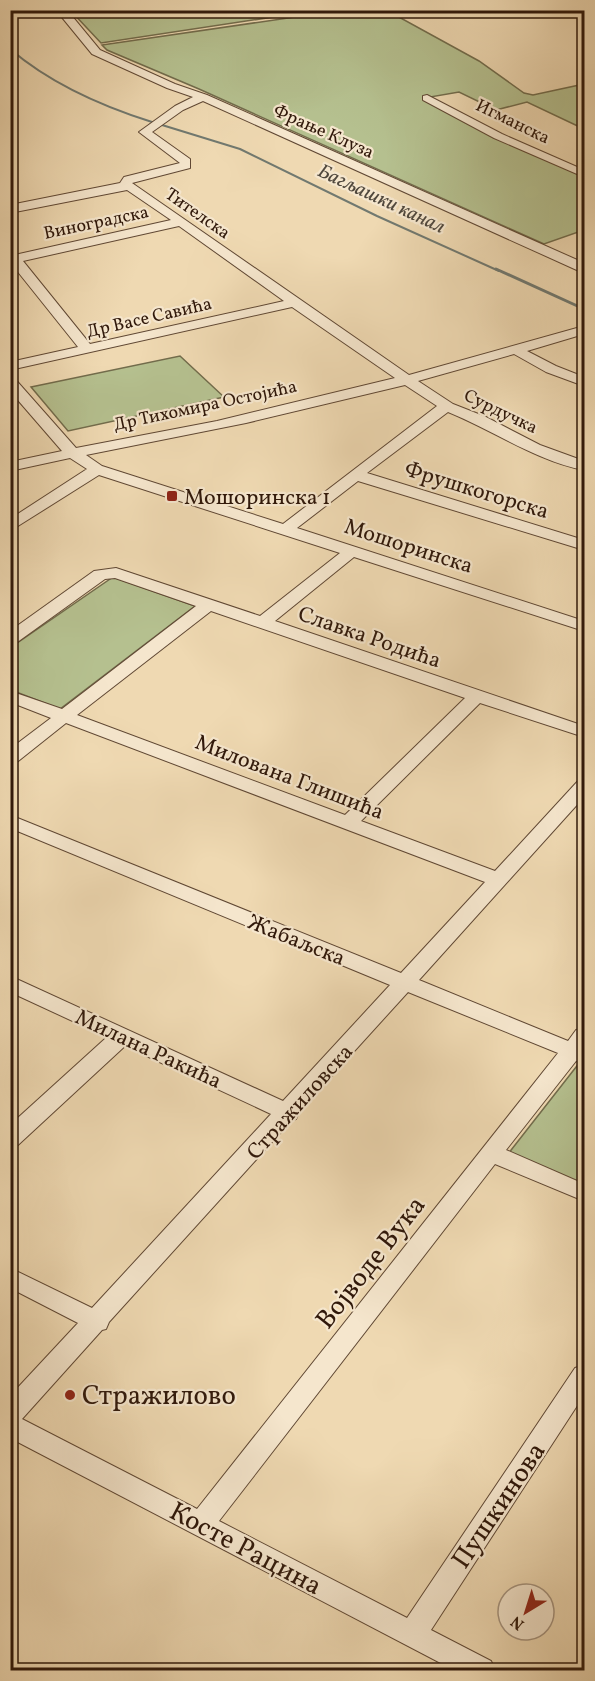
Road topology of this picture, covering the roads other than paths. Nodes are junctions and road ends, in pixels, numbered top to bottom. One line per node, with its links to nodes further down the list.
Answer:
1 (61, 10): 2 (street, Фрање Клуза)
2 (203, 97): 5 (street, Тителска); 8 (street, Фрање Клуза)
3 (427, 98): 4 (street, Игманска)
4 (585, 174)
5 (124, 186): 6 (street); 7 (street, Тителска)
6 (10, 208)
7 (180, 222): 9 (street, Тителска); 11 (street, Виноградска)
8 (585, 268)
9 (295, 302): 11 (street, Др Васе Савића); 14 (street, Тителска)
10 (585, 330): 12 (street)
11 (87, 349): 13 (street, Др Васе Савића)
12 (516, 350): 14 (street); 16 (street)
13 (10, 366)
14 (407, 379): 17 (street, Сурдучка); 18 (street, Др Тихомира Остојића)
15 (10, 382): 18 (street, Мошоринска)
16 (585, 382)
17 (448, 406): 19 (street, Сурдучка); 22 (street)
18 (71, 452): 20 (street, Др Тихомира Остојића); 21 (street, Мошоринска)
19 (585, 466)
20 (10, 468)
21 (98, 469): 23 (street); 24 (street, Мошоринска)
22 (356, 475): 24 (street); 25 (street, Фрушкогорска)
23 (10, 526)
24 (286, 529): 26 (street, Мошоринска)
25 (585, 545)
26 (352, 551): 28 (street); 29 (street, Мошоринска)
27 (209, 604): 28 (street, Славка Родића); 30 (street, Славка Родића); 33 (street)
28 (262, 623): 32 (street, Славка Родића)
29 (585, 626)
30 (10, 639)
31 (10, 696): 33 (street, Милована Глишића)
32 (477, 696): 34 (street, Славка Родића); 38 (street)
33 (64, 717): 35 (street); 38 (street, Милована Глишића)
34 (585, 732)
35 (10, 758)
36 (585, 786): 39 (street, Стражиловска)
37 (10, 820): 41 (street, Жабаљска)
38 (348, 823): 39 (street, Милована Глишића)
39 (499, 880): 41 (street, Стражиловска)
40 (10, 983): 42 (street, Милана Ракића)
41 (405, 983): 43 (street, Жабаљска); 44 (street, Стражиловска)
42 (122, 1036): 44 (street, Милана Ракића); 45 (street)
43 (580, 1048): 46 (street, Војводе Вука)
44 (288, 1113): 49 (street, Стражиловска)
45 (15, 1128)
46 (493, 1154): 47 (street); 53 (street, Војводе Вука)
47 (585, 1193)
48 (10, 1277): 49 (street)
49 (97, 1322): 51 (street, Стражиловска)
50 (585, 1375): 54 (street, Пушкинова)
51 (10, 1414)
52 (10, 1425): 53 (street, Косте Рацина)
53 (201, 1524): 54 (street, Косте Рацина)
54 (412, 1634): 55 (street, Косте Рацина)
55 (481, 1671)

